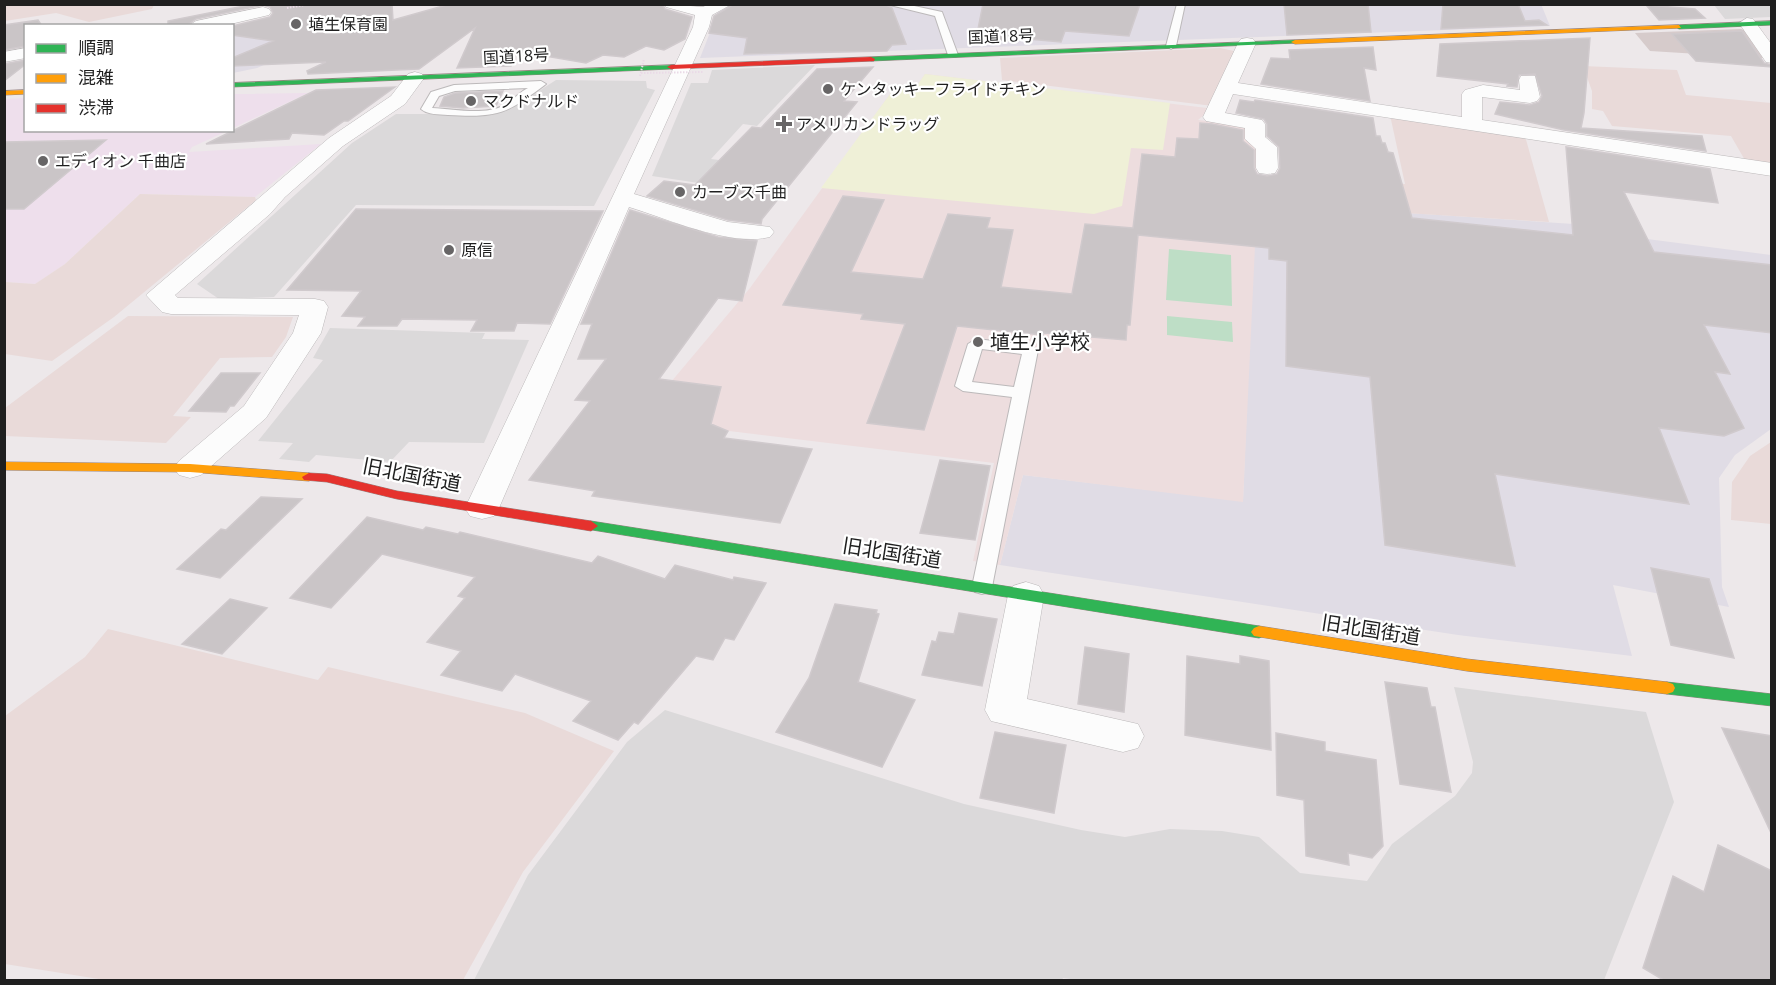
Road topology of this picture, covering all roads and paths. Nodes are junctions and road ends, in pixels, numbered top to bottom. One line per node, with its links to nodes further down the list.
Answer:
1 (672, 4): 6 (street)
2 (723, 4): 6 (street)
3 (890, 4): 13 (lane)
4 (1181, 4): 11 (lane)
5 (263, 12): 8 (street)
6 (704, 12): 17 (street)
7 (1772, 22): 9 (main road, 国道18号)
8 (206, 24)
9 (1748, 24): 10 (main road, 国道18号); 15 (street)
10 (1247, 43): 11 (main road, 国道18号); 22 (street)
11 (1171, 46): 13 (main road, 国道18号)
12 (24, 52): 14 (street)
13 (953, 55): 17 (main road, 国道18号)
14 (4, 57)
15 (1772, 58)
16 (644, 60): 17 (path, bridge)
17 (693, 69): 18 (main road, 国道18号); 28 (street)
18 (415, 78): 20 (main road, 国道18号); 32 (street)
19 (1528, 80): 25 (street)
20 (234, 84)
21 (539, 86): 21 (lane)
22 (1227, 87): 25 (street); 26 (street)
23 (24, 92): 24 (main road)
24 (4, 93)
25 (1472, 124): 27 (street)
26 (1267, 168)
27 (1772, 170)
28 (622, 198): 29 (street); 33 (street)
29 (762, 232)
30 (1021, 393): 34 (lane)
31 (4, 466): 32 (main road, 旧北国街道)
32 (190, 468): 33 (main road, 旧北国街道)
33 (482, 508): 34 (main road, 旧北国街道)
34 (982, 587): 35 (main road, 旧北国街道)
35 (1026, 594): 36 (main road, 旧北国街道); 37 (street)
36 (1772, 700)
37 (1123, 736)

